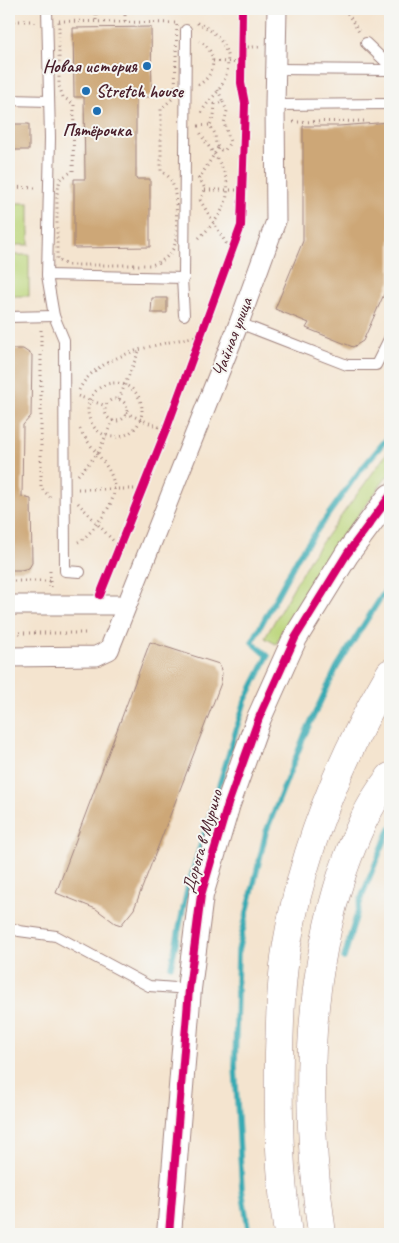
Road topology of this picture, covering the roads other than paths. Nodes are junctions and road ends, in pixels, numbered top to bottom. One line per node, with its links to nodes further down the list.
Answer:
1 (47, 9): 8 (lane)
2 (278, 9): 6 (street, Чайная улица)
3 (187, 25): 12 (lane)
4 (366, 43): 5 (lane)
5 (390, 68): 6 (lane)
6 (276, 69): 10 (street, Чайная улица)
7 (9, 100): 8 (lane)
8 (49, 100): 11 (lane)
9 (390, 104): 10 (lane)
10 (275, 105): 16 (street, Чайная улица)
11 (47, 275): 12 (lane); 14 (lane)
12 (182, 278): 13 (lane)
13 (184, 315)
14 (54, 316): 15 (lane); 19 (lane)
15 (9, 317)
16 (239, 322): 17 (lane); 21 (street, Чайная улица)
17 (390, 337)
18 (390, 496): 26 (street, Дорога в Мурино)
19 (80, 572)
20 (9, 605): 21 (street)
21 (126, 606): 22 (street, Чайная улица)
22 (9, 657)
23 (390, 673): 28 (main road)
24 (390, 777): 29 (main road)
25 (9, 926): 26 (lane)
26 (189, 989): 27 (street, Дорога в Мурино)
27 (169, 1234)
28 (288, 1234)
29 (322, 1234)

